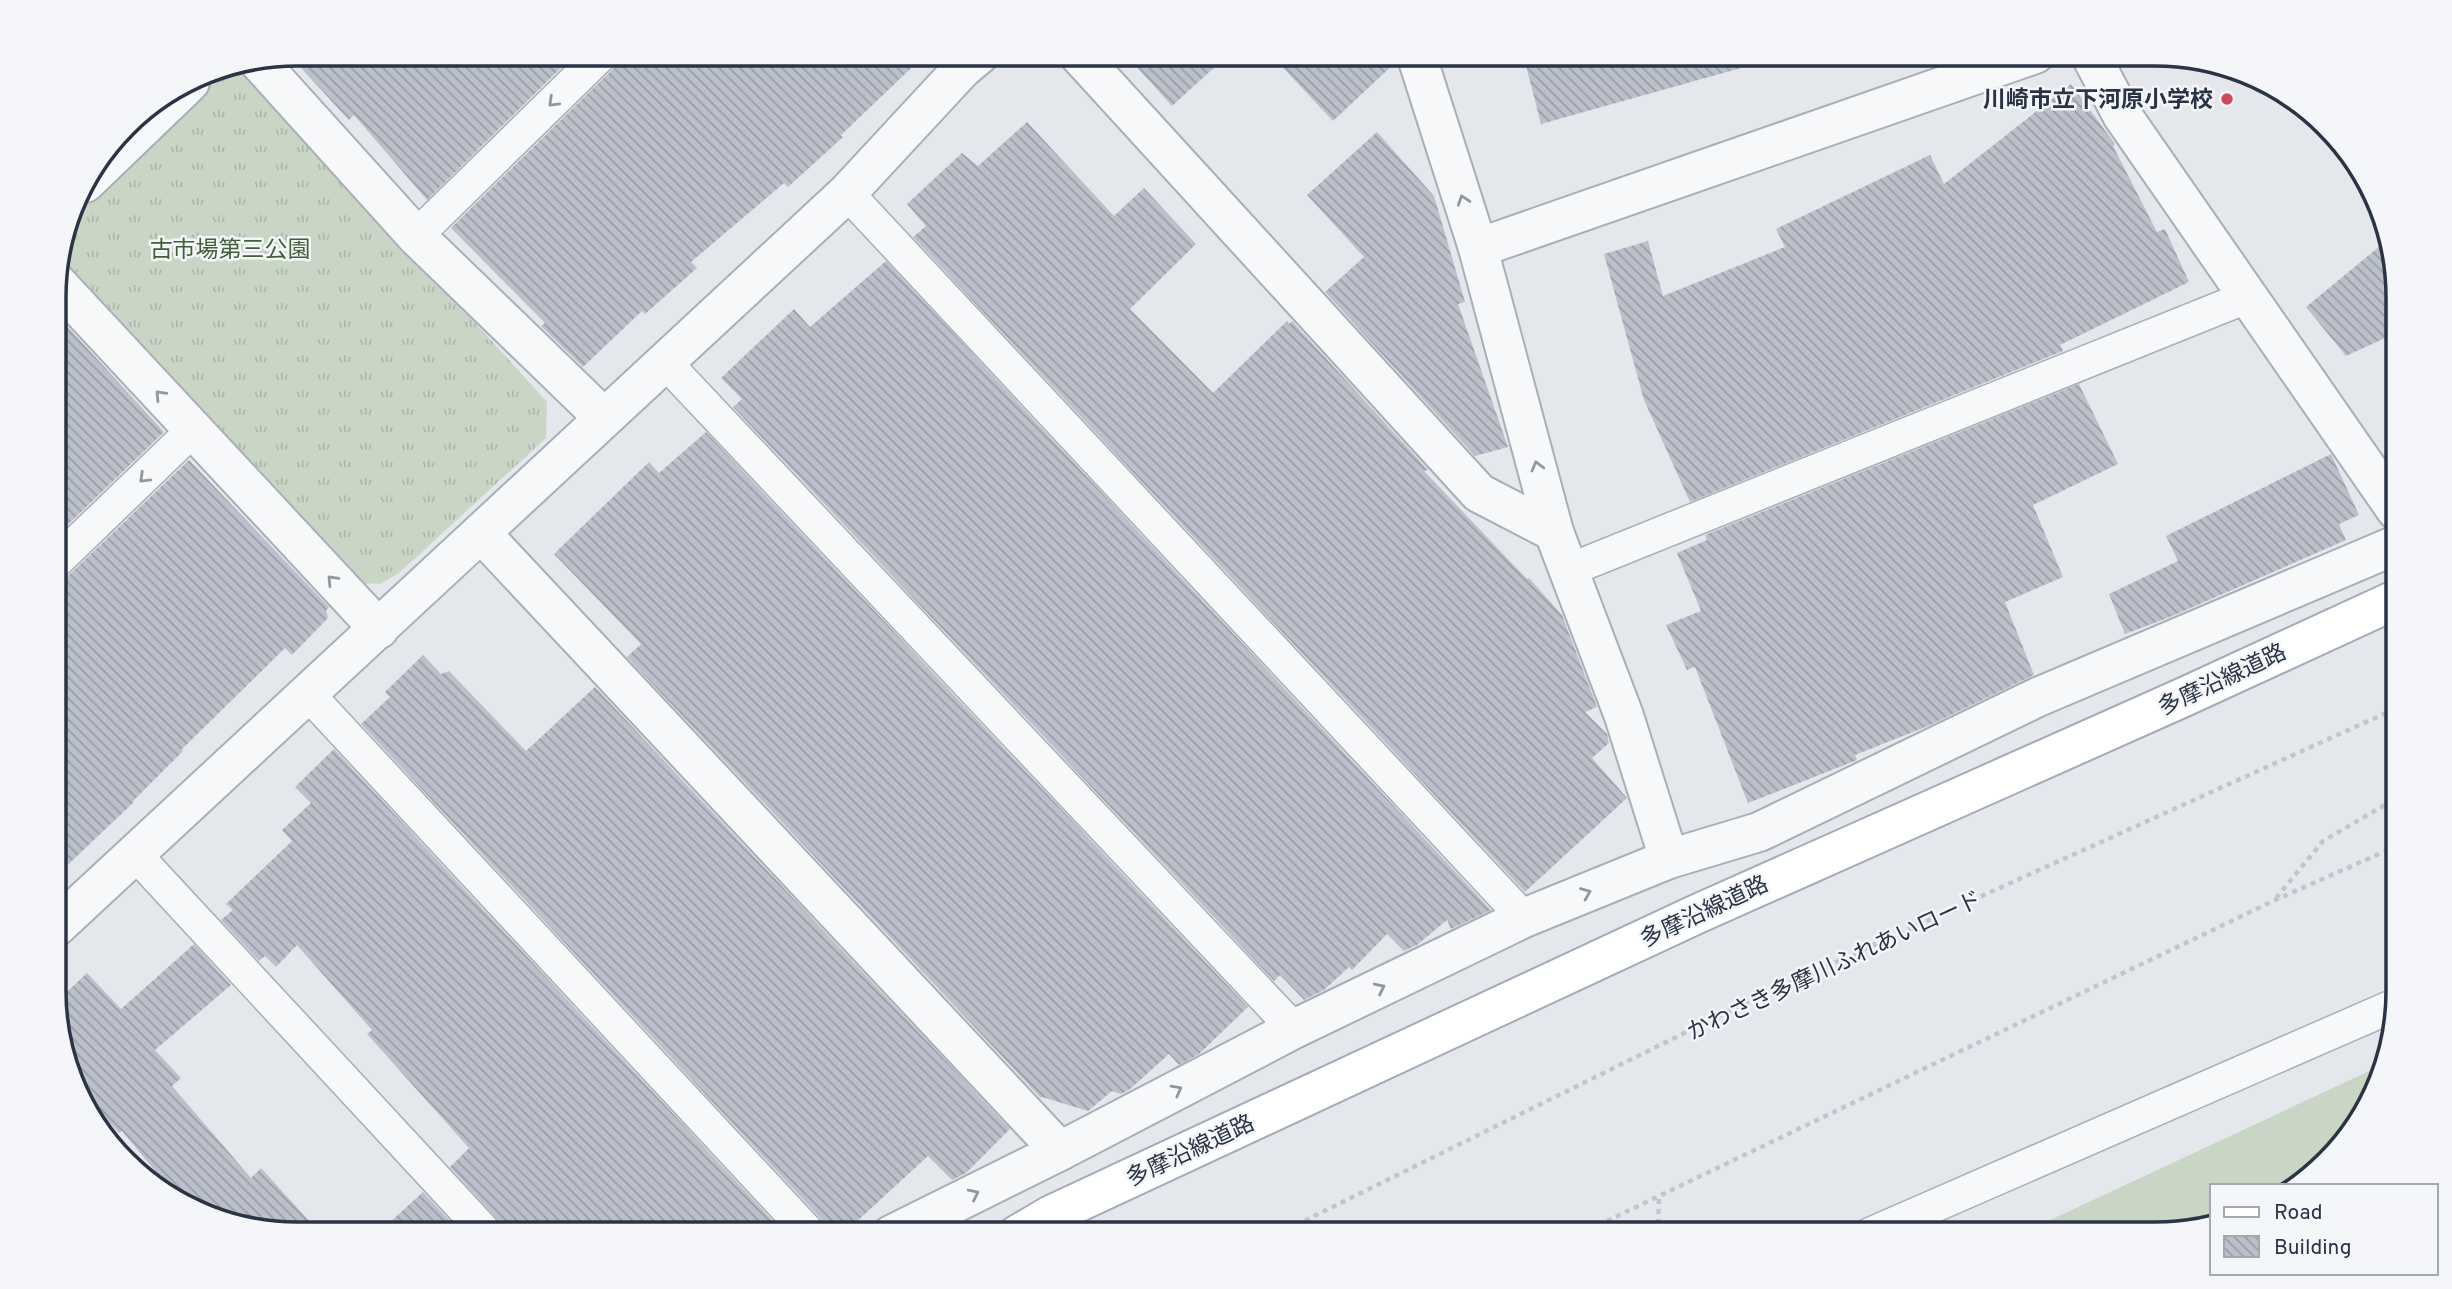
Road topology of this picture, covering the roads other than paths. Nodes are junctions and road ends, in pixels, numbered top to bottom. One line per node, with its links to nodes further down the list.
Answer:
1 (1420, 66): 10 (street, one-way to 1)
2 (2000, 66): 10 (street)
3 (2096, 66): 12 (street)
4 (589, 67): 9 (lane, one-way to 9)
5 (965, 67): 8 (street)
6 (1089, 67): 17 (street)
7 (266, 69): 9 (street)
8 (847, 193): 13 (street); 28 (lane)
9 (416, 236): 14 (street)
10 (1478, 248): 17 (street, one-way to 10)
11 (67, 294): 15 (street, one-way to 11)
12 (2247, 297): 16 (street); 21 (lane)
13 (665, 362): 14 (street); 30 (lane)
14 (604, 418): 18 (street)
15 (192, 430): 20 (lane, one-way to 20); 23 (street, one-way to 15)
16 (2386, 496)
17 (1554, 532): 21 (street)
18 (482, 534): 23 (street); 31 (street)
19 (2386, 549): 26 (street)
20 (67, 552)
21 (1569, 570): 26 (street)
22 (2386, 604): 35 (main road, 多摩沿線道路)
23 (379, 629): 24 (street)
24 (308, 694): 25 (street); 33 (lane)
25 (135, 854): 27 (street); 32 (lane)
26 (1669, 859): 28 (street, one-way to 26)
27 (66, 918)
28 (1524, 918): 30 (street, one-way to 28)
29 (2385, 1008): 36 (lane)
30 (1294, 1029): 31 (street, one-way to 30)
31 (1060, 1152): 34 (street, one-way to 31)
32 (476, 1222)
33 (799, 1222)
34 (917, 1222)
35 (1039, 1222)
36 (1897, 1222)

